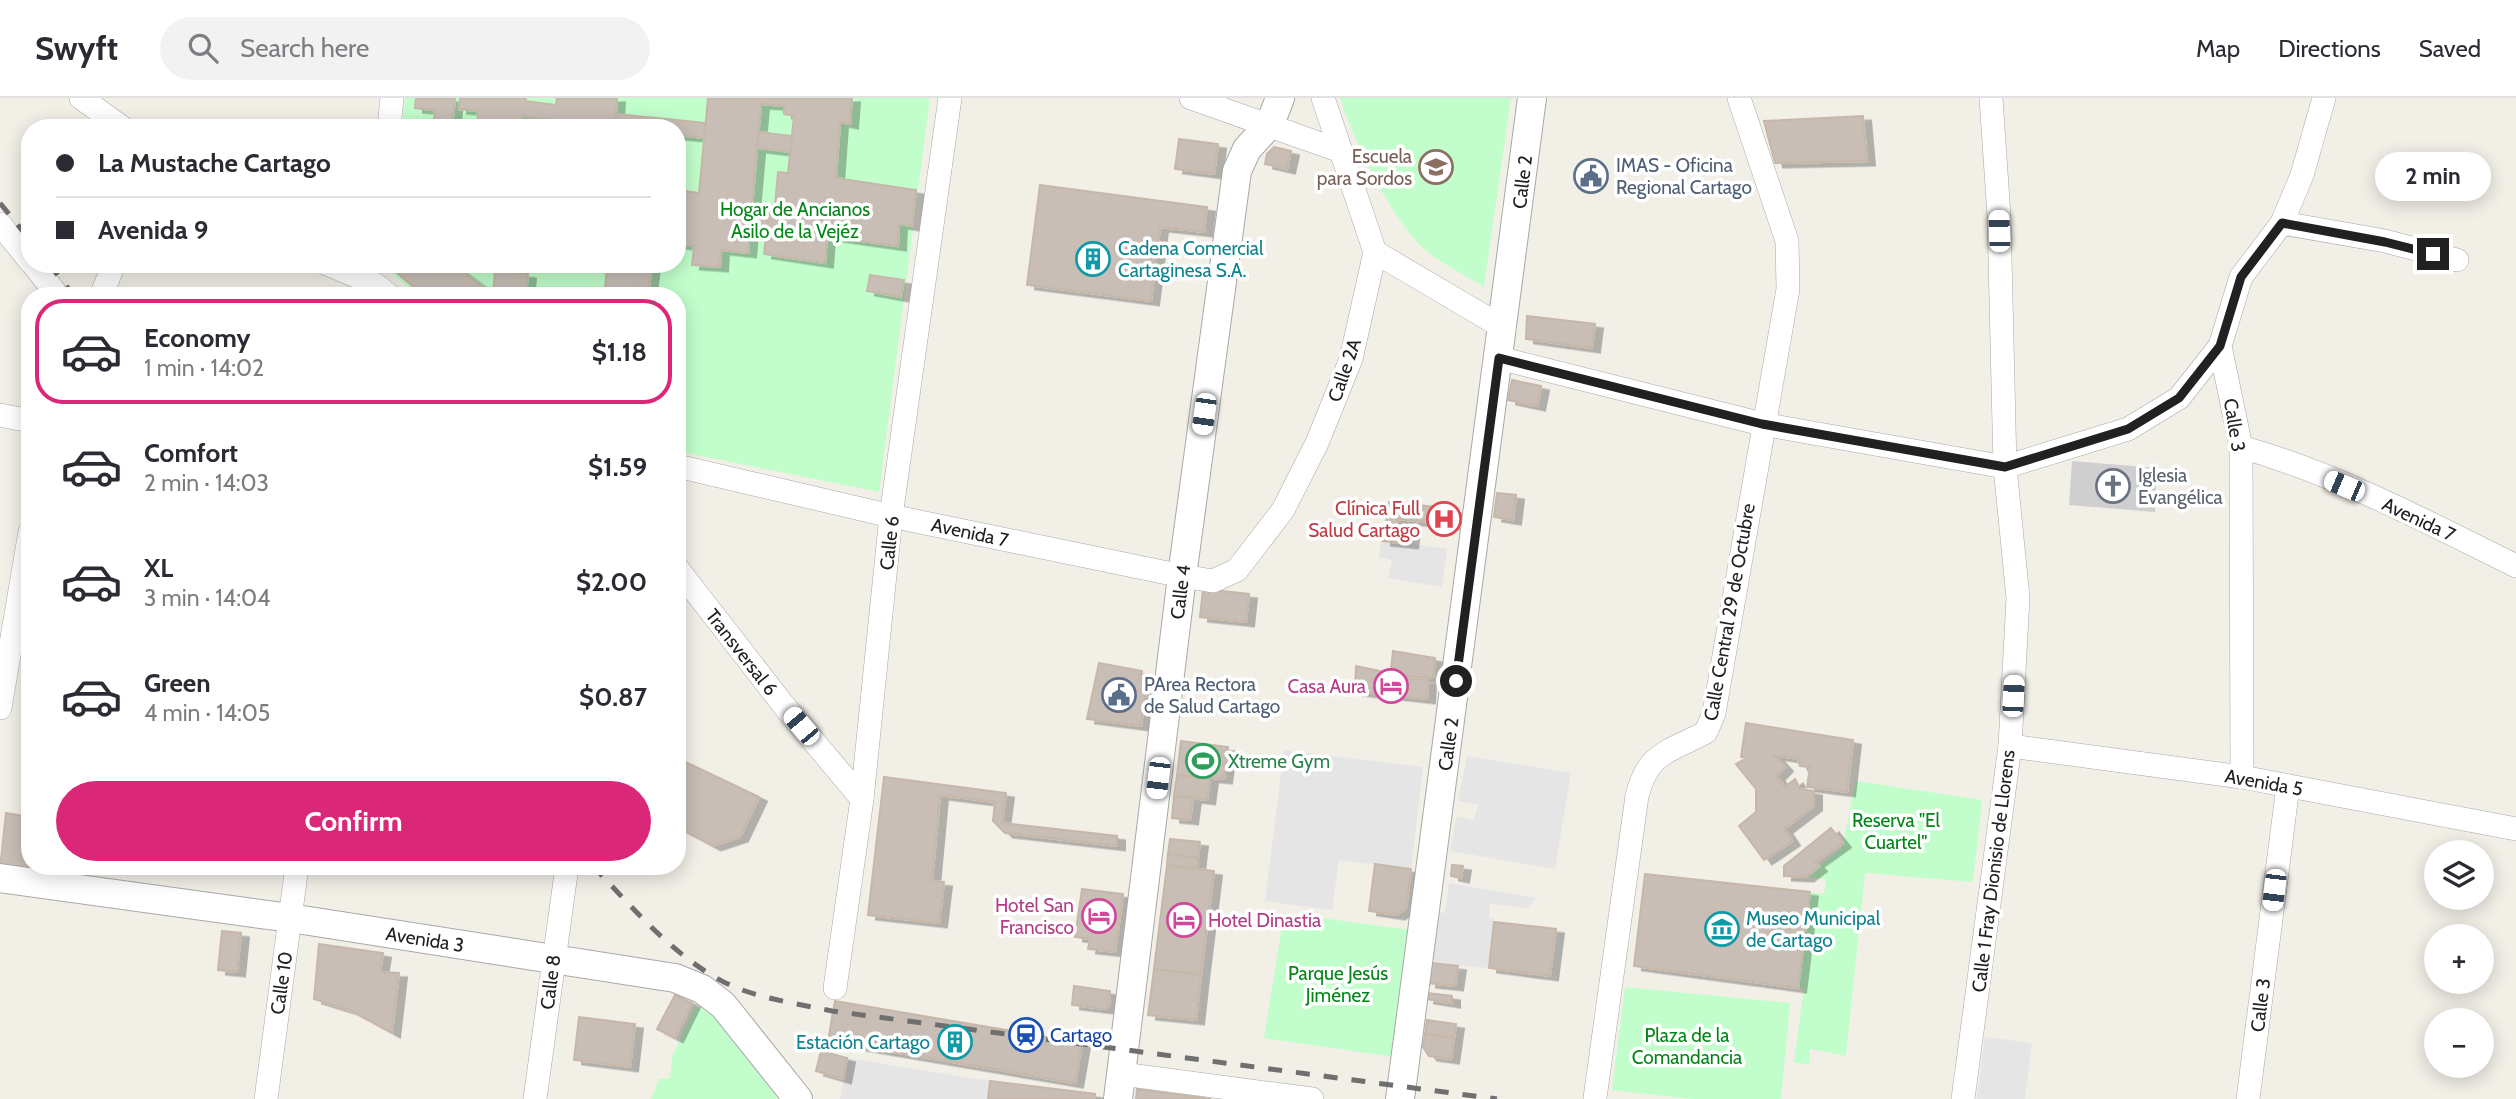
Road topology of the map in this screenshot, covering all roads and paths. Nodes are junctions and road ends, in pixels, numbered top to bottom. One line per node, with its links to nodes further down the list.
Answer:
1 (81, 98): 11 (street)
2 (392, 98): 12 (street)
3 (950, 98): 32 (street, Calle 6)
4 (1191, 98): 10 (street)
5 (1323, 98): 13 (street)
6 (1532, 98): 23 (street, Calle 2)
7 (1739, 98): 28 (street, Calle Central 29 de Octubre)
8 (1991, 98): 30 (street, Calle 1 Fray Dionisio de Llorens)
9 (2324, 98): 14 (street, Calle 3)
10 (1275, 111): 13 (street); 34 (street, Calle 4)
11 (110, 119)
12 (390, 119)
13 (1338, 150): 17 (street)
14 (2282, 223): 18 (street); 24 (street, Calle 3)
15 (0, 224): 16 (street)
16 (21, 250)
17 (1375, 252): 23 (street); 34 (street, Calle 2A)
18 (2457, 260)
19 (40, 273): 22 (street)
20 (349, 273): 21 (street)
21 (379, 285)
22 (51, 287)
23 (1504, 328): 25 (street, Calle 2)
24 (2220, 346): 29 (street, Calle 3); 30 (street)
25 (1499, 358): 28 (street); 56 (street, Calle 2)
26 (0, 415): 27 (street)
27 (21, 419)
28 (1762, 424): 30 (street); 51 (street, Calle Central 29 de Octubre)
29 (2241, 447): 33 (street, Avenida 7); 40 (street, Calle 3)
30 (2005, 467): 39 (street, Calle 1 Fray Dionisio de Llorens)
31 (686, 468): 32 (street, Avenida 7)
32 (891, 516): 34 (street, Avenida 7); 42 (street, Calle 6)
33 (2516, 566)
34 (1182, 576): 50 (street, Calle 4)
35 (686, 580): 42 (street, Transversal 6)
36 (21, 583): 37 (street)
37 (15, 617): 38 (street)
38 (0, 708)
39 (2010, 746): 40 (street, Avenida 5); 57 (street, Calle 1 Fray Dionisio de Llorens)
40 (2242, 777): 41 (street, Avenida 5)
41 (2287, 786): 43 (street, Avenida 5); 58 (street, Calle 3)
42 (862, 799): 49 (street, Calle 6)
43 (2516, 829)
44 (296, 875): 47 (street, Calle 10)
45 (565, 875): 48 (street, Calle 8)
46 (0, 878): 47 (street, Avenida 3)
47 (290, 918): 48 (street, Avenida 3); 52 (street, Calle 10)
48 (552, 960): 53 (street, Calle 8); 54 (street, Avenida 3)
49 (835, 988)
50 (1120, 1086): 55 (street)
51 (1595, 1098)
52 (265, 1099)
53 (535, 1099)
54 (797, 1099)
55 (1312, 1099)
56 (1400, 1099)
57 (1963, 1099)
58 (2248, 1099)

